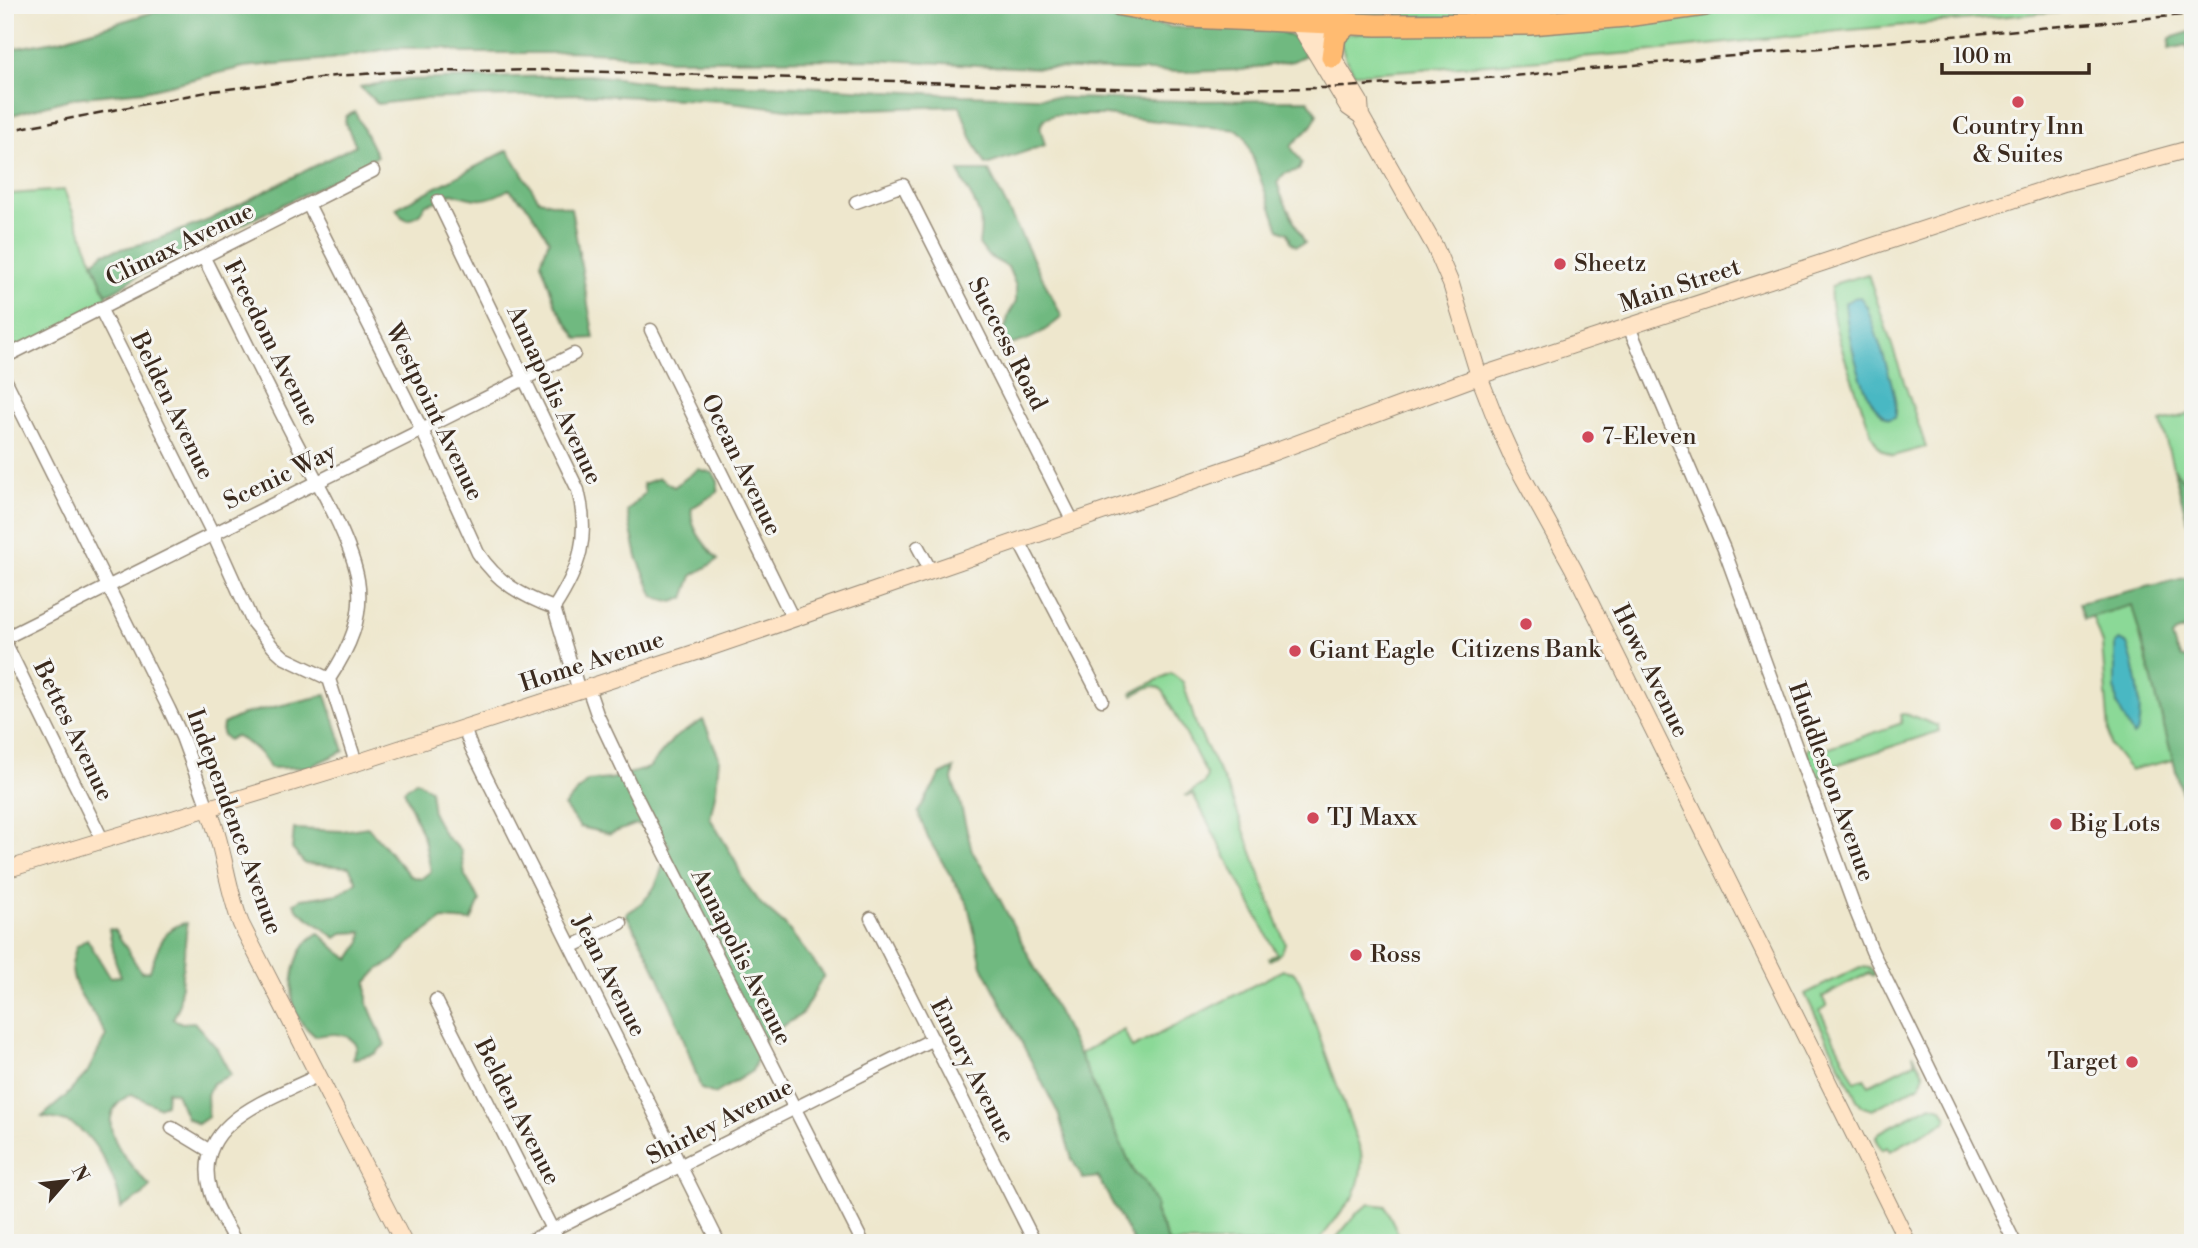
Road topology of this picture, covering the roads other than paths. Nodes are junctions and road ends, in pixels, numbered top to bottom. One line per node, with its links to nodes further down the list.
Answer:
1 (1121, 5): 3 (highway)
2 (1705, 5): 4 (highway)
3 (1299, 13): 4 (highway); 5 (street, Howe Avenue); 6 (street, Howe Avenue)
4 (1348, 24): 5 (highway)
5 (1332, 57): 6 (street, Howe Avenue)
6 (1361, 116): 18 (street, Howe Avenue)
7 (2193, 148): 14 (street, Main Street)
8 (373, 171): 11 (street, Climax Avenue)
9 (438, 201): 19 (street, Annapolis Avenue)
10 (856, 202): 24 (street, Success Road)
11 (309, 204): 12 (street, Climax Avenue); 21 (street, Westpoint Avenue)
12 (204, 258): 13 (street, Climax Avenue); 22 (street, Freedom Avenue)
13 (100, 308): 17 (street, Climax Avenue); 25 (street, Belden Avenue)
14 (1629, 327): 18 (street, Main Street); 60 (street, Huddleston Avenue)
15 (651, 330): 31 (street, Ocean Avenue)
16 (574, 354): 19 (street, Scenic Way)
17 (5, 356)
18 (1479, 376): 23 (street, Main Street); 59 (street, Howe Avenue)
19 (525, 378): 21 (street, Scenic Way); 30 (street, Annapolis Avenue)
20 (5, 379): 29 (street, Independence Avenue)
21 (422, 430): 22 (street, Scenic Way); 30 (street, Westpoint Avenue)
22 (317, 481): 25 (street, Scenic Way); 33 (street, Freedom Avenue)
23 (1187, 482): 24 (street, Home Avenue)
24 (1073, 522): 26 (street, Home Avenue)
25 (212, 534): 29 (street, Scenic Way); 33 (street, Belden Avenue)
26 (1019, 541): 28 (street, Home Avenue); 35 (street)
27 (918, 547): 28 (street)
28 (931, 571): 31 (street, Home Avenue)
29 (109, 586): 32 (street, Scenic Way); 38 (street, Independence Avenue)
30 (554, 608): 34 (street, Annapolis Avenue)
31 (793, 619): 34 (street, Home Avenue)
32 (5, 640): 39 (street, Bettes Avenue)
33 (328, 679): 37 (street)
34 (584, 689): 36 (street, Home Avenue); 47 (street, Annapolis Avenue)
35 (1102, 701)
36 (464, 728): 37 (street, Home Avenue); 43 (street, Jean Avenue)
37 (356, 763): 38 (street, Home Avenue)
38 (208, 808): 39 (street, Home Avenue); 46 (street, Independence Avenue)
39 (102, 839): 40 (street, Home Avenue)
40 (5, 870)
41 (871, 918): 45 (street, Emory Avenue)
42 (621, 923): 43 (street)
43 (571, 947): 50 (street, Jean Avenue)
44 (436, 1000): 51 (street, Belden Avenue)
45 (933, 1039): 47 (street, Shirley Avenue); 58 (street, Emory Avenue)
46 (319, 1075): 49 (street); 53 (street, Independence Avenue)
47 (795, 1108): 50 (street, Shirley Avenue); 57 (street, Annapolis Avenue)
48 (172, 1128): 49 (street)
49 (210, 1151): 52 (street)
50 (681, 1165): 51 (street, Shirley Avenue); 56 (street, Jean Avenue)
51 (552, 1230): 54 (street, Shirley Avenue); 55 (street, Belden Avenue)
52 (236, 1243)
53 (404, 1243)
54 (526, 1243)
55 (559, 1243)
56 (719, 1243)
57 (863, 1243)
58 (1035, 1243)
59 (1908, 1243)
60 (2015, 1243)

